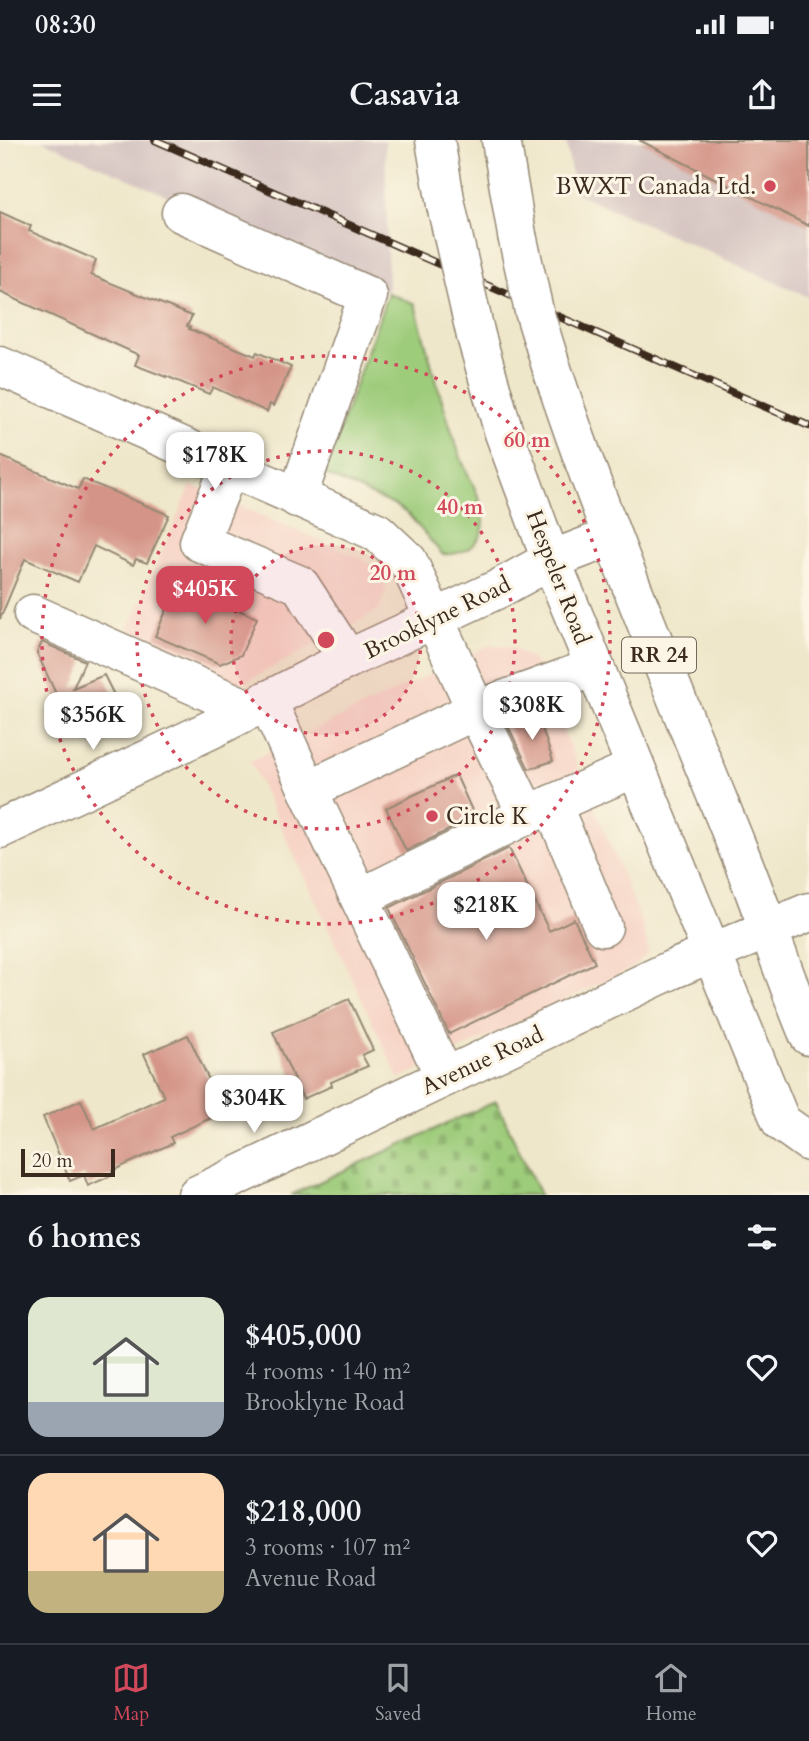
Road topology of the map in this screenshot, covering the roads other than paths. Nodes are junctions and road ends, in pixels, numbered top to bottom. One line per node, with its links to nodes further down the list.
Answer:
1 (435, 140): 8 (main road, Hespeler Road / RR 24, bridge)
2 (501, 140): 7 (main road, RR 24, bridge)
3 (181, 213): 6 (main road)
4 (0, 366): 5 (main road)
5 (230, 466): 6 (main road); 11 (main road)
6 (297, 498): 10 (main road)
7 (611, 537): 8 (main road, Brooklyne Road); 22 (main road, RR 24)
8 (551, 560): 10 (main road, Brooklyne Road); 12 (main road, Hespeler Road / RR 24)
9 (33, 614): 13 (main road)
10 (433, 619): 11 (main road, Brooklyne Road); 14 (main road)
11 (348, 659): 13 (main road, Brooklyne Road)
12 (595, 667): 14 (main road); 15 (main road, Hespeler Road / RR 24)
13 (259, 705): 16 (main road); 18 (main road, Brooklyne Road)
14 (476, 710): 16 (main road); 17 (main road)
15 (635, 768): 17 (main road); 23 (main road, Hespeler Road / RR 24)
16 (308, 790): 19 (main road)
17 (539, 809): 19 (main road); 21 (main road)
18 (0, 829)
19 (360, 898): 25 (main road)
20 (809, 912): 22 (main road, Avenue Road)
21 (603, 927)
22 (768, 929): 23 (main road, Avenue Road); 24 (main road, RR 24)
23 (712, 953): 25 (main road, Avenue Road); 26 (main road, Hespeler Road / RR 24)
24 (809, 1036)
25 (445, 1077): 27 (main road, Avenue Road)
26 (809, 1142)
27 (197, 1195)

